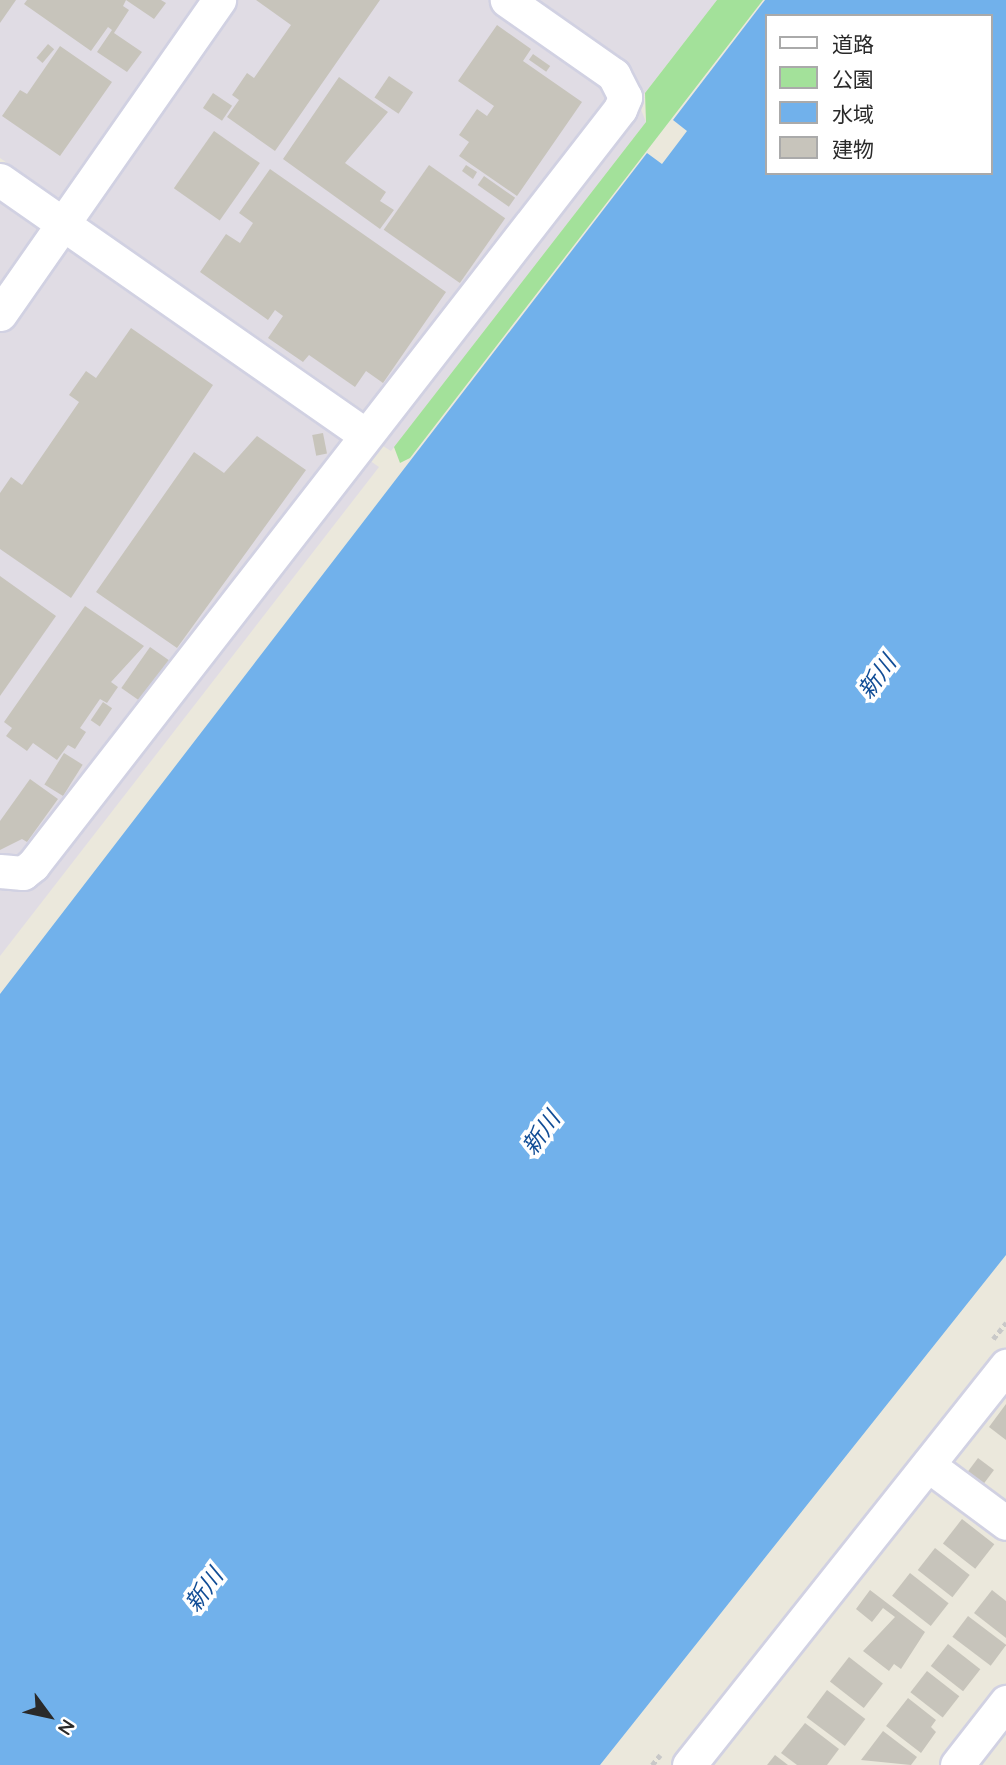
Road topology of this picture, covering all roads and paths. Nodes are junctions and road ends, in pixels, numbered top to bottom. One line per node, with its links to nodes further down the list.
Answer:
1 (219, 0): 4 (street)
2 (507, 0): 6 (street)
3 (0, 180): 4 (street)
4 (63, 224): 5 (street); 6 (street)
5 (0, 314)
6 (366, 435): 7 (street)
7 (0, 872)
8 (1006, 1366): 9 (street)
9 (928, 1465): 10 (street); 12 (street)
10 (1006, 1523)
11 (1006, 1702): 13 (street)
12 (689, 1765)
13 (957, 1765)

